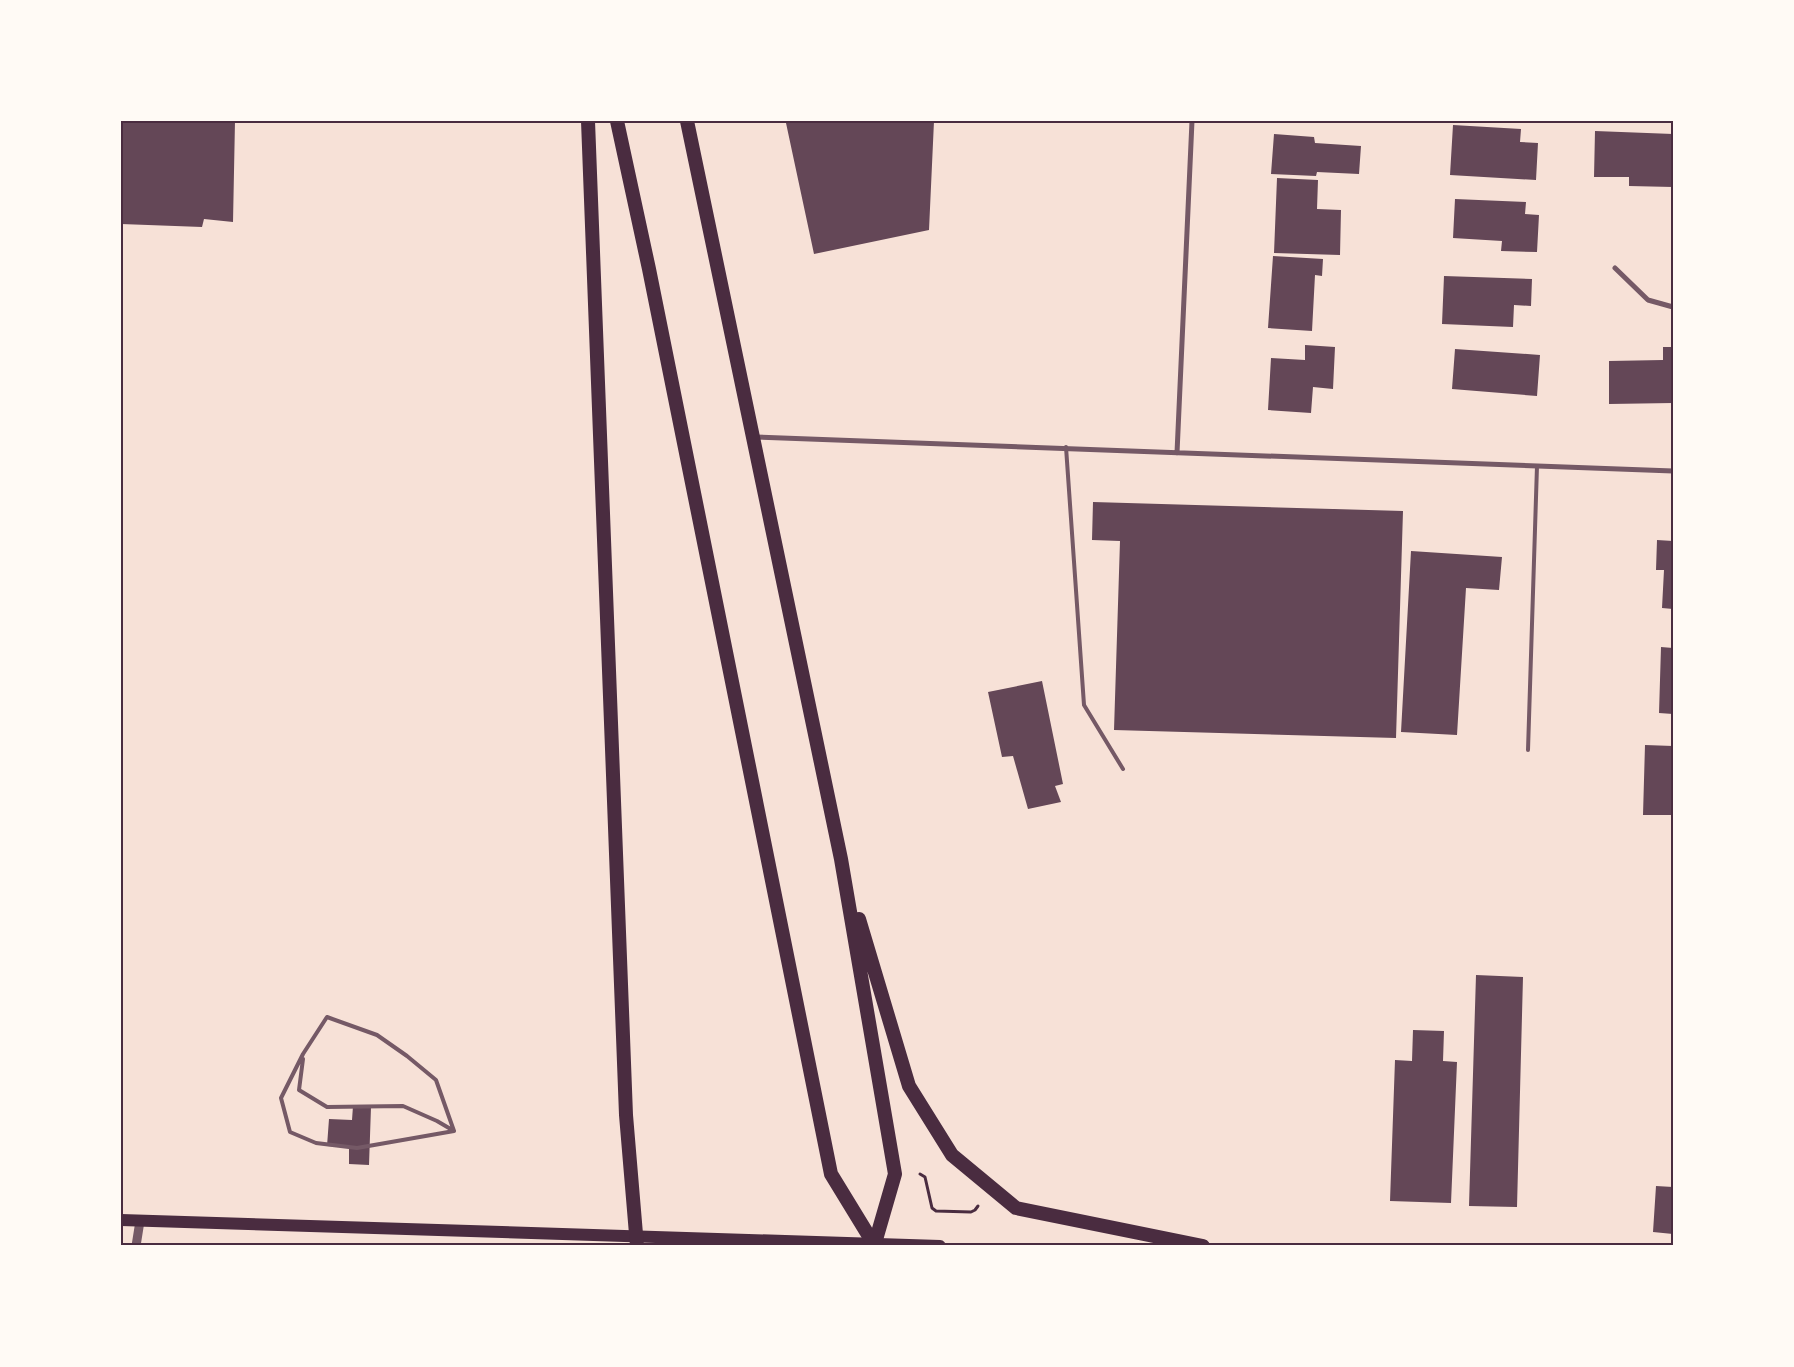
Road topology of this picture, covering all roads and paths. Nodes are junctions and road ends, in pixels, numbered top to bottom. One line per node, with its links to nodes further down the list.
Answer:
1 (588, 121): 23 (highway)
2 (617, 121): 21 (highway)
3 (687, 121): 7 (highway)
4 (1192, 121): 9 (street)
5 (1615, 268): 6 (street)
6 (1673, 306)
7 (753, 437): 8 (street); 14 (highway)
8 (1066, 447): 9 (street); 13 (lane)
9 (1177, 453): 10 (street)
10 (1538, 466): 11 (street); 12 (lane)
11 (1673, 471)
12 (1528, 750)
13 (1123, 769)
14 (841, 859): 21 (highway); 25 (highway)
15 (303, 1054): 16 (lane); 16 (lane); 16 (lane)
16 (454, 1132)
17 (920, 1174): 18 (path)
18 (981, 1201)
19 (121, 1220): 20 (main road)
20 (140, 1220): 21 (main road); 22 (street)
21 (875, 1244): 24 (main road)
22 (136, 1246)
23 (637, 1246)
24 (940, 1246)
25 (1203, 1246)

